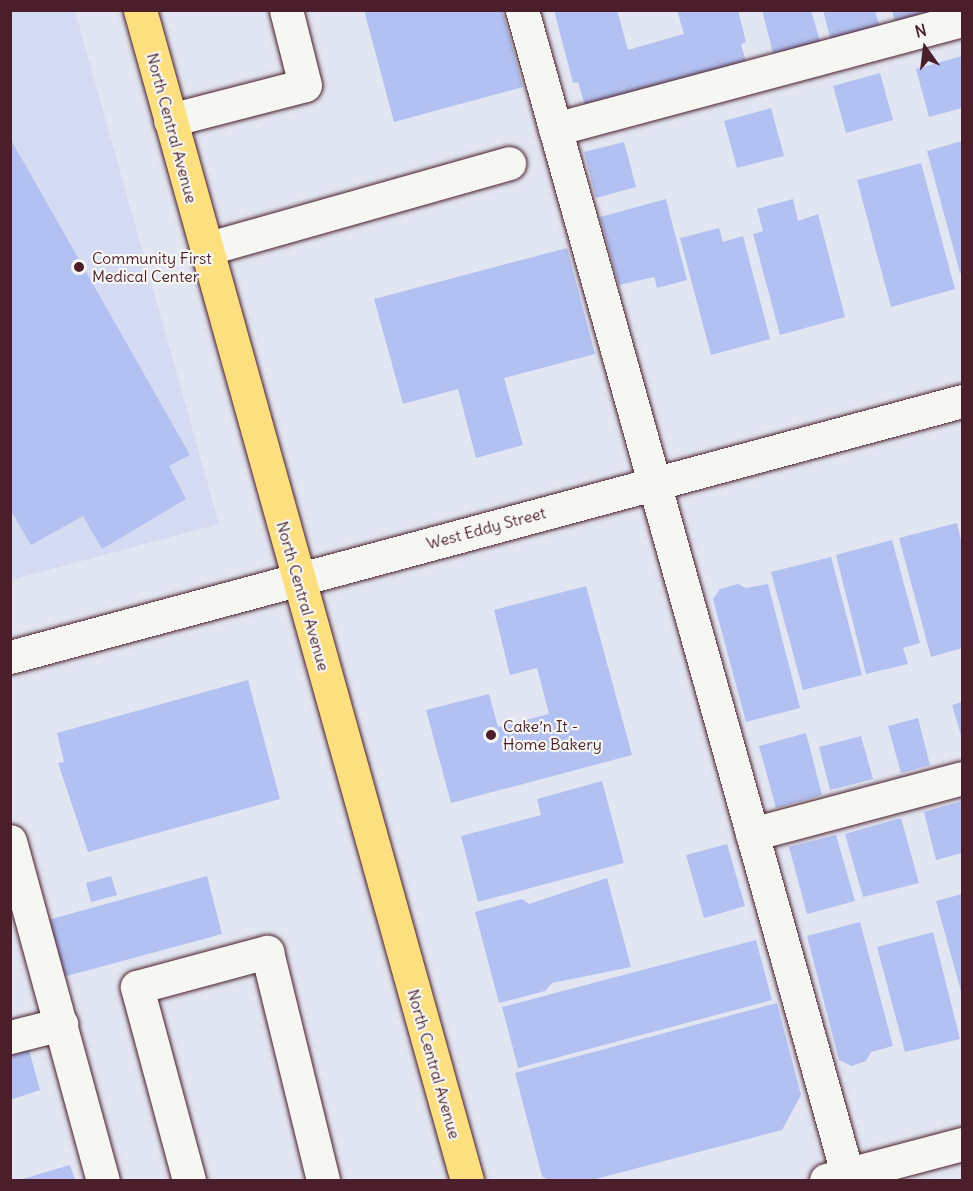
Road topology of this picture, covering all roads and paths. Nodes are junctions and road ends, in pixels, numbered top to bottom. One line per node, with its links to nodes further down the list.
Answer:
1 (140, 10): 5 (main road, North Central Avenue)
2 (286, 10): 5 (street)
3 (522, 10): 6 (street)
4 (963, 20): 6 (street)
5 (170, 120): 8 (main road, North Central Avenue)
6 (555, 129): 10 (street)
7 (509, 163): 8 (street)
8 (206, 249): 11 (main road, North Central Avenue)
9 (963, 401): 10 (street, West Eddy Street)
10 (654, 483): 11 (street, West Eddy Street); 14 (street)
11 (298, 578): 12 (street, West Eddy Street); 23 (main road, North Central Avenue)
12 (10, 657)
13 (963, 778): 14 (street)
14 (752, 834): 19 (street)
15 (10, 841): 16 (street)
16 (61, 1024): 17 (street); 20 (street)
17 (10, 1037)
18 (963, 1144): 19 (street)
19 (841, 1179)
20 (103, 1180)
21 (189, 1180): 22 (street)
22 (323, 1180)
23 (467, 1180)

